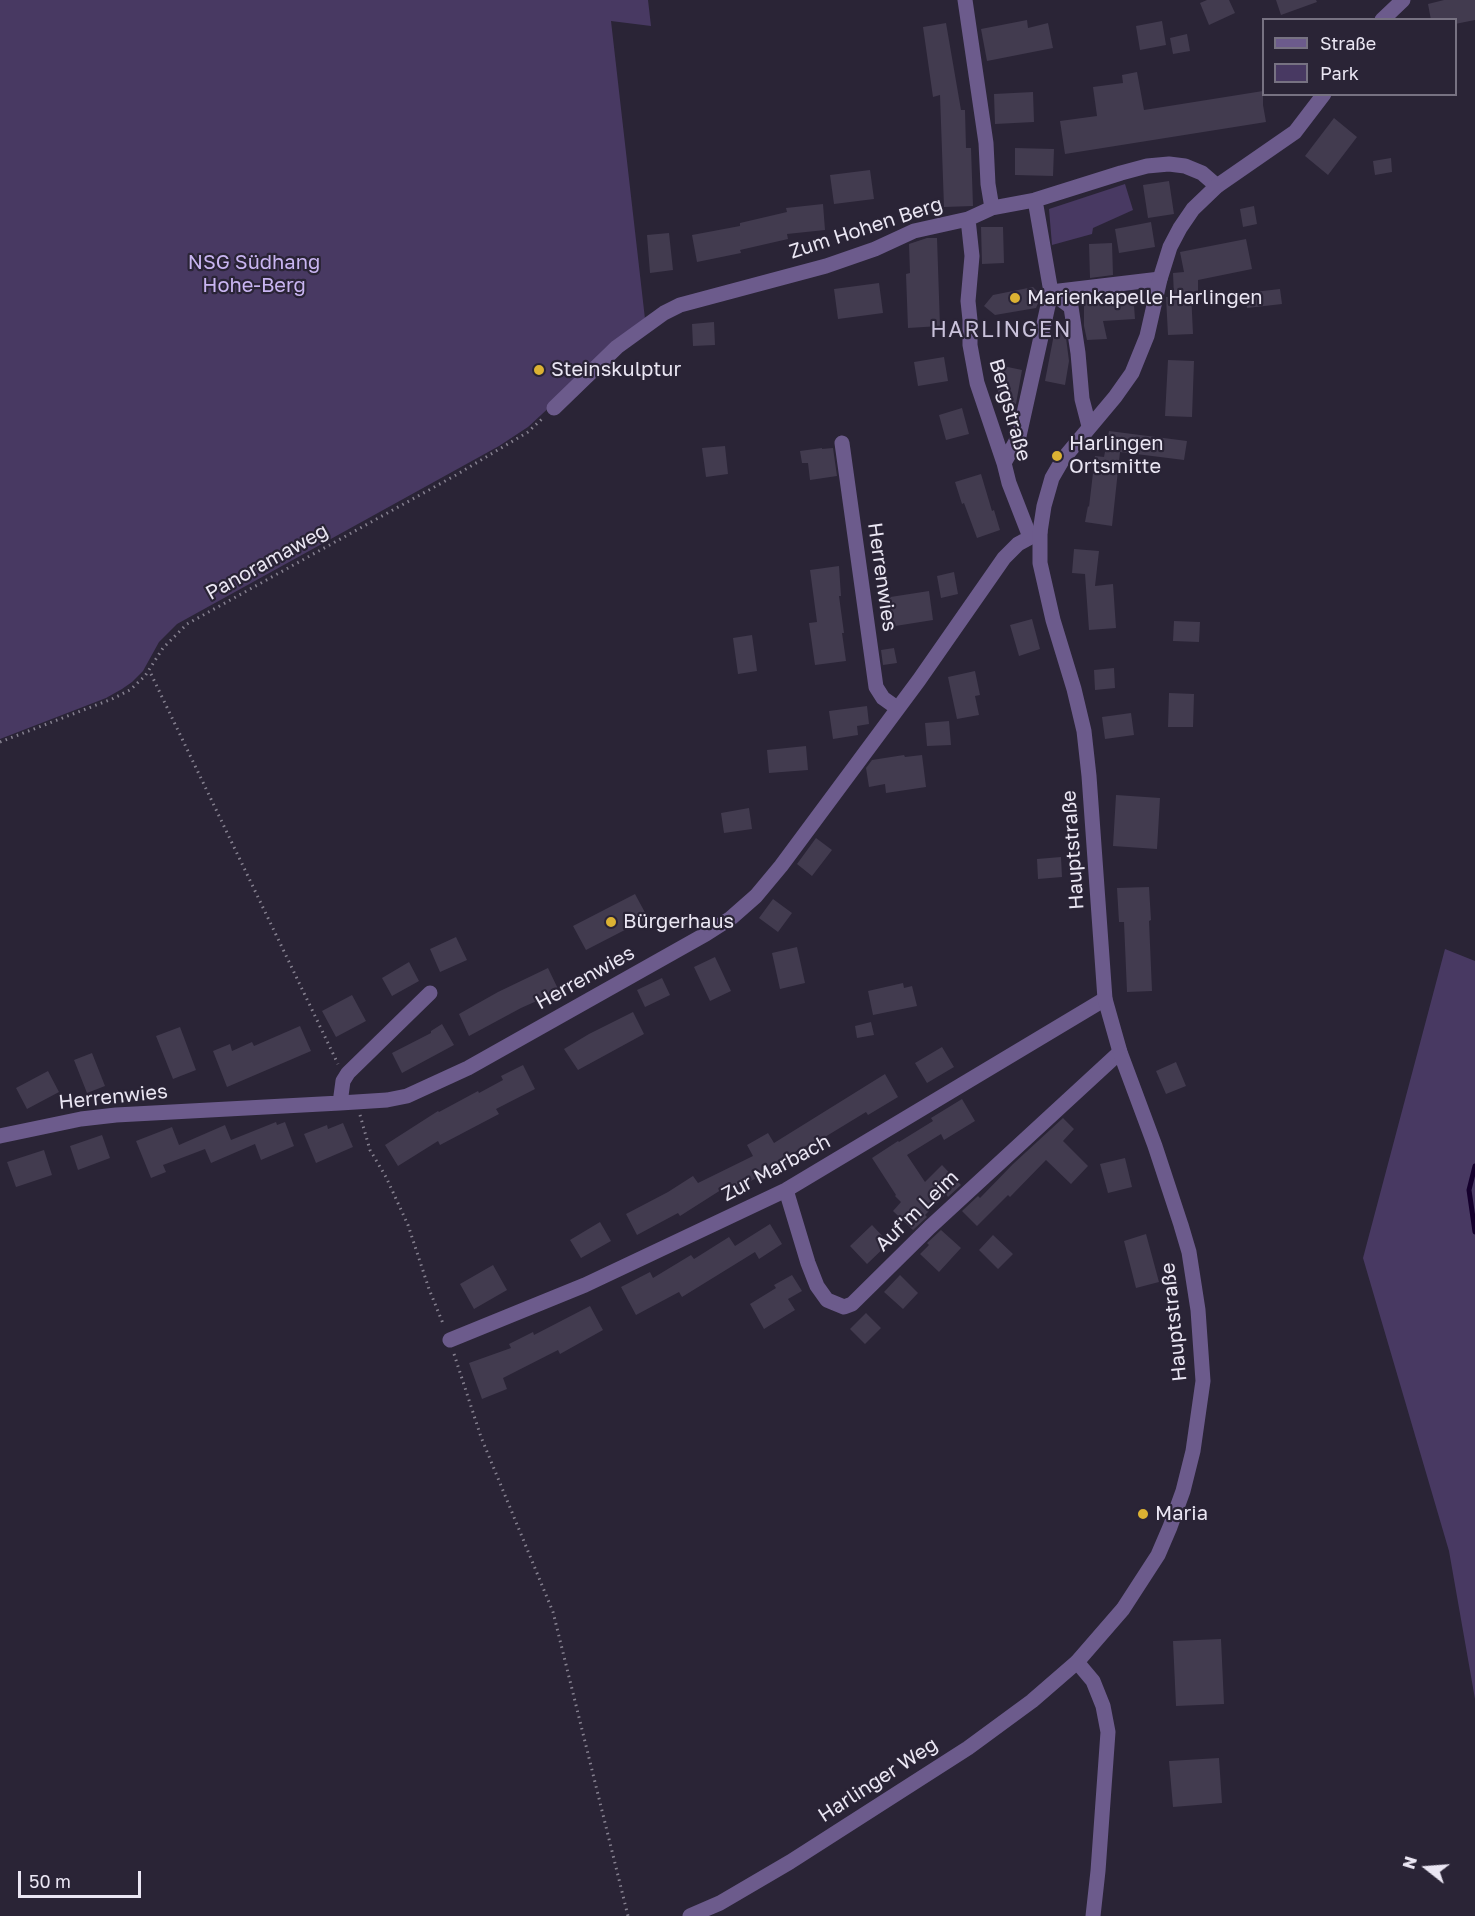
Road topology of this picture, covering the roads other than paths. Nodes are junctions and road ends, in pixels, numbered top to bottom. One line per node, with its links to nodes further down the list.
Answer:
1 (965, 0): 7 (street)
2 (1402, 0): 3 (street)
3 (1384, 18)
4 (1322, 96): 5 (street, Hauptstraße)
5 (1217, 186): 6 (street, Zum Hohen Berg); 9 (street, Hauptstraße)
6 (1035, 201): 7 (street, Zum Hohen Berg); 10 (street)
7 (992, 208): 8 (street, Zum Hohen Berg)
8 (969, 219): 11 (street, Zum Hohen Berg); 14 (street, Bergstraße)
9 (1160, 279): 10 (street); 12 (street, Hauptstraße)
10 (1051, 292): 12 (street); 14 (street)
11 (554, 408)
12 (1089, 426): 15 (street, Hauptstraße)
13 (842, 443): 16 (street, Herrenwies)
14 (1004, 463): 15 (street, Bergstraße)
15 (1035, 535): 16 (street, Herrenwies); 18 (street, Hauptstraße)
16 (897, 708): 20 (street, Herrenwies)
17 (430, 993): 20 (street)
18 (1105, 999): 19 (street, Hauptstraße); 22 (street, Zur Marbach)
19 (1120, 1052): 22 (street, Auf'm Leim); 24 (street, Hauptstraße)
20 (340, 1103): 21 (street, Herrenwies)
21 (0, 1136)
22 (786, 1190): 23 (street, Zur Marbach)
23 (450, 1340)
24 (1077, 1662): 25 (street, Harlinger Weg); 26 (street)
25 (690, 1916)
26 (1093, 1916)

